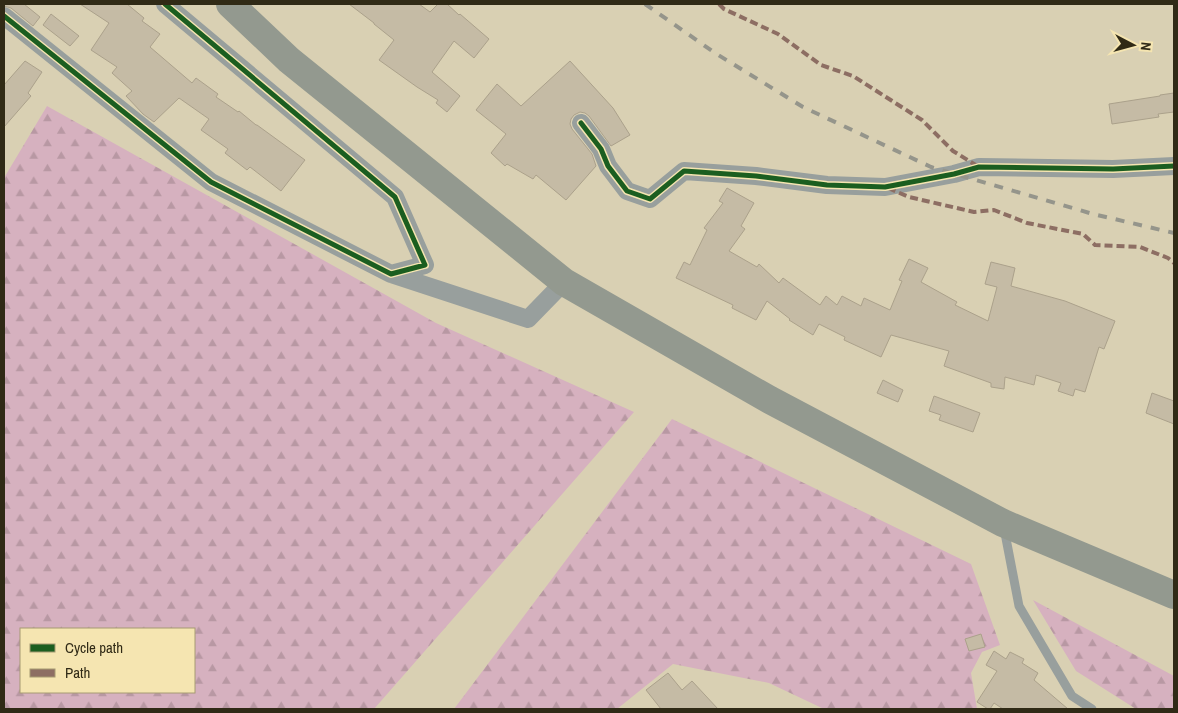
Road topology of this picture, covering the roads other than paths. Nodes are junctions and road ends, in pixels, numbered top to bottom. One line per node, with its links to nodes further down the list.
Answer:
1 (166, 4): 6 (street)
2 (230, 4): 7 (highway)
3 (4, 16): 6 (street)
4 (582, 123): 5 (street)
5 (1174, 166)
6 (390, 274): 7 (street)
7 (564, 282): 8 (highway)
8 (1004, 523): 9 (highway); 10 (lane)
9 (1174, 595)
10 (1092, 709)

